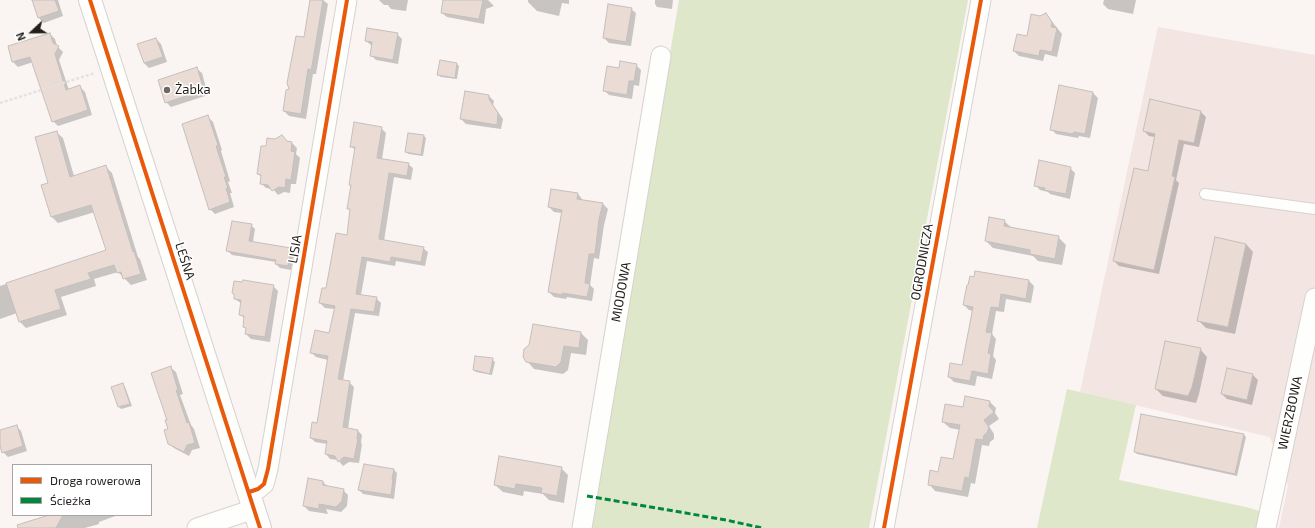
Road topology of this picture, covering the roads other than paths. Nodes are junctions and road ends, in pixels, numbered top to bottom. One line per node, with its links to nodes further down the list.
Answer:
1 (90, 0): 8 (street, LEŚNA)
2 (347, 0): 8 (street, LISIA)
3 (981, 0): 11 (street, OGRODNICZA)
4 (661, 56): 10 (street, MIODOWA)
5 (1205, 194): 6 (lane)
6 (1315, 209)
7 (1315, 298): 12 (street, WIERZBOWA)
8 (254, 510): 9 (street, LISIA)
9 (197, 528)
10 (582, 528)
11 (884, 528)
12 (1266, 528)

